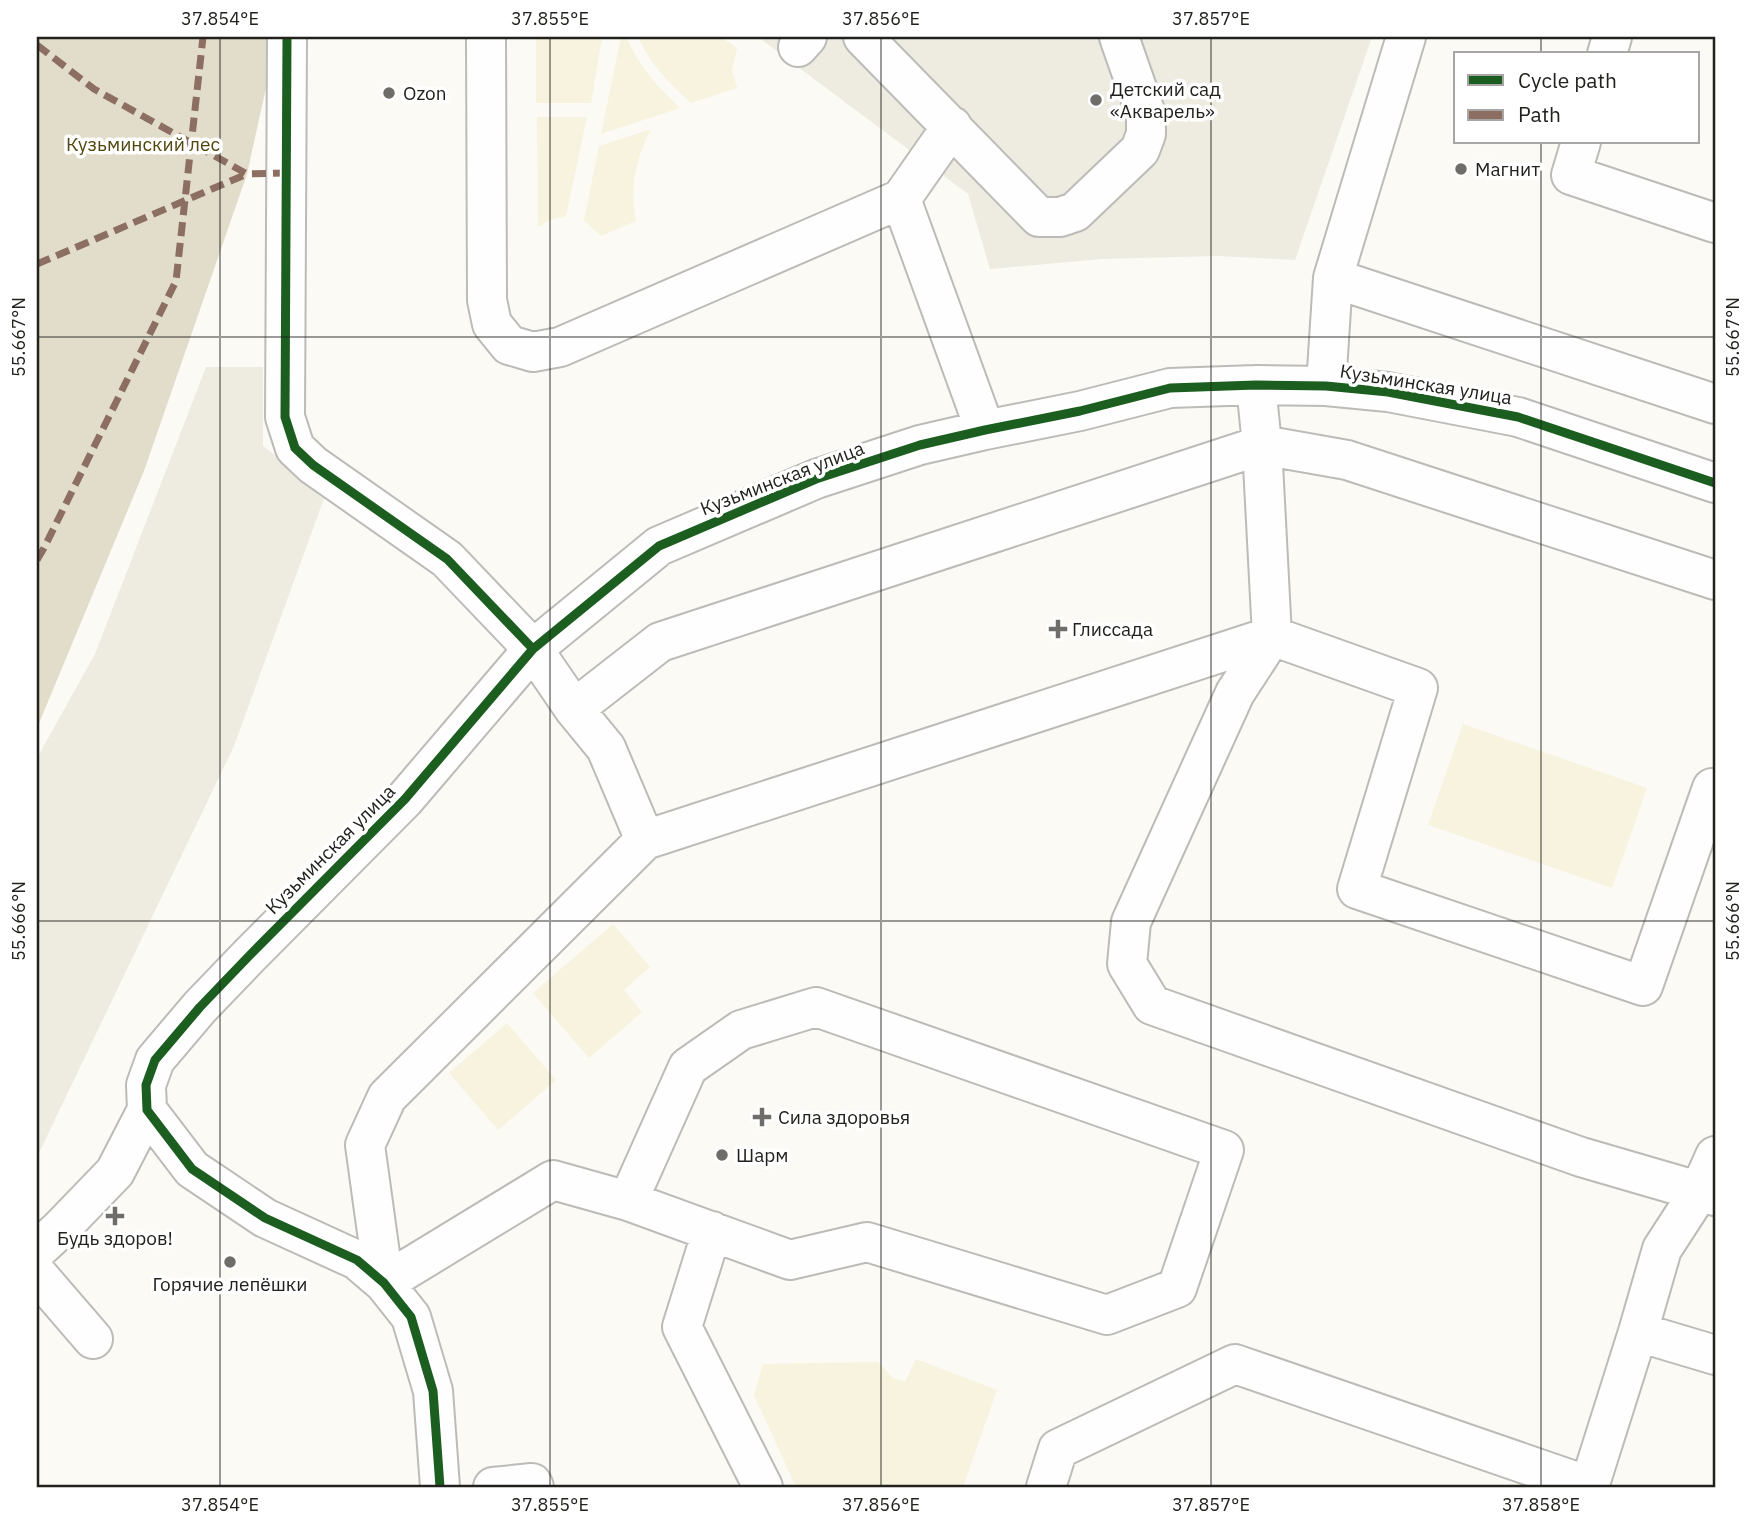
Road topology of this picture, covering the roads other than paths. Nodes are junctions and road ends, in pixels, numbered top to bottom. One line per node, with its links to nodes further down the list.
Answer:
1 (287, 37): 19 (street)
2 (486, 37): 8 (street)
3 (863, 37): 6 (street)
4 (1119, 37): 6 (street)
5 (1406, 37): 10 (street)
6 (951, 126): 8 (street)
7 (1580, 144): 9 (street)
8 (901, 199): 14 (street)
9 (1715, 223)
10 (1333, 278): 12 (street); 13 (street)
11 (1256, 385): 12 (street, Кузьминская улица); 14 (street, Кузьминская улица); 15 (street)
12 (1326, 386): 16 (street, Кузьминская улица)
13 (1715, 404)
14 (985, 430): 19 (street, Кузьминская улица)
15 (1262, 445): 17 (street); 18 (street); 20 (street)
16 (1715, 482)
17 (1715, 580)
18 (1272, 636): 21 (street); 22 (street); 25 (street)
19 (533, 649): 20 (street); 23 (street, Кузьминская улица)
20 (574, 709): 22 (street)
21 (1715, 789)
22 (645, 840): 30 (street)
23 (147, 1110): 28 (street); 30 (street)
24 (1715, 1156): 25 (street)
25 (1707, 1194): 31 (street)
26 (628, 1201): 27 (street); 27 (street); 30 (street)
27 (712, 1231): 37 (street)
28 (37, 1250)
29 (37, 1274): 32 (street)
30 (384, 1283): 34 (street)
31 (1638, 1332): 33 (street); 39 (street)
32 (93, 1339)
33 (1715, 1355)
34 (440, 1487)
35 (493, 1487): 36 (street)
36 (534, 1487)
37 (763, 1487)
38 (1046, 1487): 39 (street)
39 (1589, 1487)

